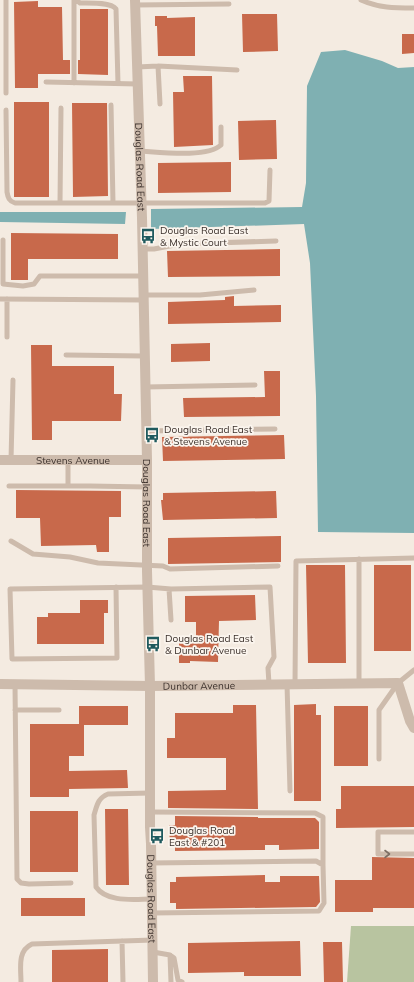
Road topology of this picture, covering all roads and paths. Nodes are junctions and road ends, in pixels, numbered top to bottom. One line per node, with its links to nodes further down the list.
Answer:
1 (6, 0): 14 (lane)
2 (75, 0): 11 (lane); 12 (lane)
3 (361, 0): 6 (lane)
4 (135, 2): 5 (lane); 8 (street, Douglas Road East)
5 (229, 4)
6 (414, 8)
7 (158, 66): 8 (lane); 9 (lane); 15 (lane)
8 (137, 67): 13 (street, Douglas Road East)
9 (238, 70)
10 (46, 82): 11 (lane)
11 (74, 83): 12 (lane)
12 (118, 84): 13 (lane)
13 (138, 84): 20 (street, Douglas Road East)
14 (6, 93)
15 (160, 104)
16 (112, 105): 23 (lane)
17 (60, 108): 22 (lane)
18 (6, 110): 22 (lane)
19 (222, 127): 20 (lane)
20 (140, 151): 24 (street, Douglas Road East)
21 (270, 170): 24 (lane)
22 (60, 203): 23 (lane)
23 (113, 203): 24 (lane)
24 (141, 203): 27 (street, Douglas Road East)
25 (3, 240): 28 (lane)
26 (276, 241): 27 (lane)
27 (142, 249): 28 (street, Douglas Road East)
28 (143, 276): 30 (street, Douglas Road East)
29 (254, 290): 30 (lane)
30 (143, 297): 32 (lane); 35 (street, Douglas Road East)
31 (0, 299): 32 (lane)
32 (7, 299): 33 (lane)
33 (7, 337)
34 (66, 355): 35 (lane)
35 (144, 356): 38 (street, Douglas Road East)
36 (13, 380): 43 (lane)
37 (256, 385): 38 (lane)
38 (145, 387): 40 (street, Douglas Road East)
39 (275, 429): 40 (lane)
40 (146, 431): 44 (street, Douglas Road East)
41 (68, 459): 43 (street, Stevens Avenue); 44 (street, Stevens Avenue); 46 (lane)
42 (0, 460): 43 (street, Stevens Avenue)
43 (11, 460)
44 (146, 460): 47 (street, Douglas Road East)
45 (9, 486): 46 (lane)
46 (68, 486): 47 (lane)
47 (147, 487): 51 (street, Douglas Road East)
48 (11, 541): 51 (lane)
49 (414, 558): 50 (lane)
50 (359, 559): 59 (lane); 63 (lane)
51 (147, 565): 52 (lane); 54 (street, Douglas Road East)
52 (278, 566)
53 (116, 587): 53 (lane); 54 (lane)
54 (147, 587): 55 (lane); 64 (street, Douglas Road East)
55 (169, 589): 56 (lane); 62 (lane)
56 (171, 620)
57 (414, 670): 58 (lane)
58 (398, 682): 59 (street, Dunbar Avenue); 67 (street); 68 (lane)
59 (359, 683): 63 (street, Dunbar Avenue)
60 (0, 684): 61 (street, Dunbar Avenue)
61 (15, 684): 64 (street, Dunbar Avenue); 65 (lane)
62 (269, 684): 63 (street, Dunbar Avenue); 64 (street, Dunbar Avenue)
63 (291, 684): 69 (lane)
64 (150, 686): 70 (street, Douglas Road East)
65 (15, 710): 66 (lane); 76 (lane)
66 (59, 710)
67 (414, 728)
68 (379, 759)
69 (290, 791)
70 (150, 793): 71 (street, Douglas Road East); 77 (lane)
71 (150, 812): 74 (street, Douglas Road East); 75 (lane)
72 (414, 832): 73 (lane, one-way to 73)
73 (414, 854)
74 (152, 863): 75 (lane); 77 (street, Douglas Road East)
75 (323, 865): 78 (lane)
76 (71, 883)
77 (152, 899): 78 (street, Douglas Road East)
78 (152, 913): 79 (street, Douglas Road East)
79 (153, 940): 80 (lane); 81 (street, Douglas Road East)
80 (122, 941): 83 (lane); 84 (lane)
81 (153, 952): 82 (lane); 85 (street, Douglas Road East)
82 (170, 955): 86 (lane); 87 (lane)
83 (21, 982)
84 (123, 982)
85 (153, 982)
86 (171, 982)
87 (182, 982)

